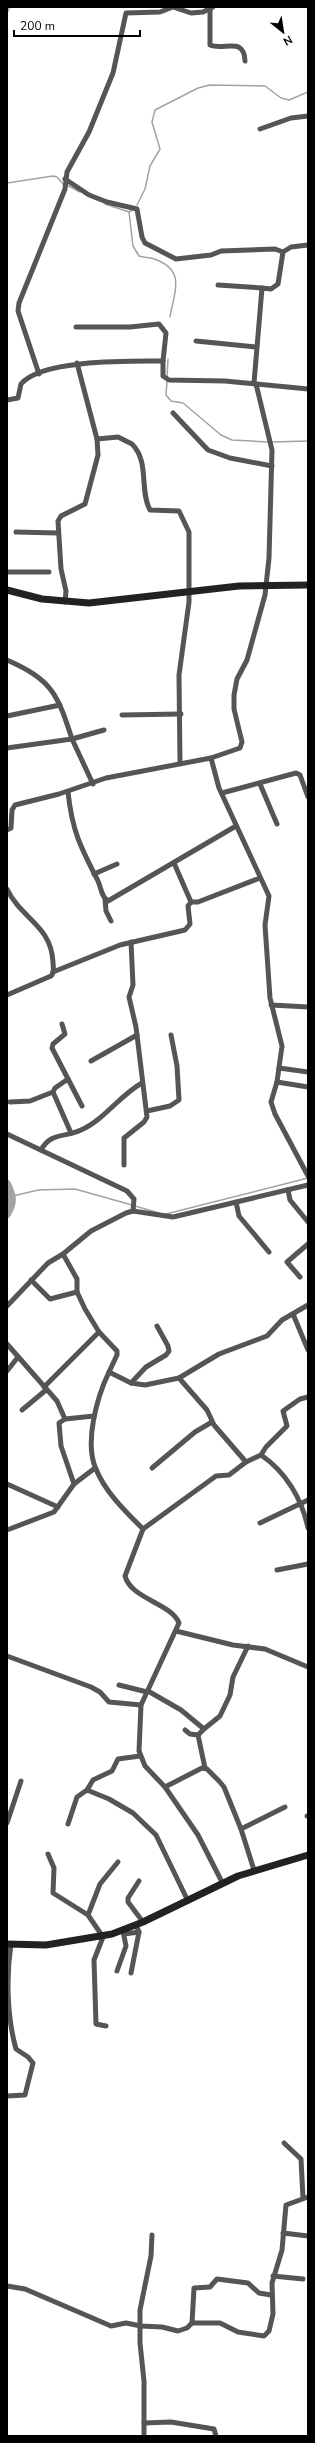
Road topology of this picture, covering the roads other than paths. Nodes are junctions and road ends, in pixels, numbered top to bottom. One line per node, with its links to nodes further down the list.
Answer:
1 (212, 8): 2 (street); 5 (street)
2 (245, 61)
3 (308, 116): 4 (street)
4 (260, 129)
5 (65, 181): 7 (street); 15 (street)
6 (308, 245): 7 (street)
7 (283, 252): 9 (street)
8 (218, 285): 9 (street)
9 (262, 288): 12 (street)
10 (76, 327): 13 (street)
11 (196, 340): 12 (street)
12 (256, 348): 16 (street)
13 (163, 361): 14 (street); 16 (street)
14 (77, 363): 15 (street); 20 (street)
15 (39, 374): 18 (street)
16 (255, 384): 17 (street); 21 (street)
17 (308, 389)
18 (7, 400)
19 (173, 413): 21 (street)
20 (97, 439): 23 (street); 29 (street)
21 (272, 466): 26 (street)
22 (16, 532): 23 (street)
23 (58, 533): 30 (street)
24 (7, 572): 25 (street)
25 (49, 572)
26 (267, 584): 27 (main road); 29 (main road); 39 (street)
27 (308, 585)
28 (7, 590): 30 (main road)
29 (189, 590): 30 (main road); 33 (street)
30 (65, 602)
31 (7, 660): 32 (street)
32 (60, 705): 35 (street); 37 (street)
33 (181, 714): 34 (street); 40 (street)
34 (122, 715)
35 (7, 716)
36 (104, 730): 37 (street)
37 (72, 739): 38 (street); 41 (street)
38 (7, 748)
39 (211, 758): 40 (street); 44 (street)
40 (180, 762): 41 (street)
41 (93, 784): 43 (street)
42 (260, 784): 44 (street); 45 (street); 46 (street)
43 (68, 792): 48 (street); 51 (street)
44 (222, 793): 47 (street)
45 (308, 795)
46 (277, 824)
47 (236, 826): 49 (street); 52 (street)
48 (7, 830)
49 (174, 863): 54 (street); 55 (street)
50 (117, 864): 51 (street)
51 (94, 874): 54 (street)
52 (260, 878): 55 (street); 60 (street)
53 (8, 893): 58 (street)
54 (105, 899): 56 (street)
55 (191, 902): 57 (street)
56 (112, 921)
57 (131, 942): 58 (street); 63 (street)
58 (53, 972): 59 (street)
59 (7, 995)
60 (271, 1005): 61 (street); 66 (street)
61 (308, 1007)
62 (62, 1024): 68 (street)
63 (137, 1035): 65 (street); 70 (street)
64 (171, 1035): 75 (street)
65 (91, 1061)
66 (279, 1068): 67 (street); 69 (street)
67 (308, 1072)
68 (68, 1079): 72 (street); 74 (street)
69 (277, 1082): 71 (street); 80 (street)
70 (142, 1083): 75 (street); 76 (street)
71 (308, 1087)
72 (53, 1092): 73 (street); 76 (street)
73 (10, 1102)
74 (82, 1106)
75 (147, 1111): 79 (street)
76 (71, 1133): 78 (street)
77 (7, 1134): 78 (street)
78 (42, 1150): 84 (street)
79 (124, 1165)
80 (308, 1174)
81 (308, 1185): 82 (street)
82 (288, 1190): 83 (street); 85 (street)
83 (236, 1202): 84 (street); 87 (street)
84 (134, 1207): 88 (street)
85 (308, 1222)
86 (308, 1244): 89 (street)
87 (269, 1252)
88 (63, 1254): 90 (street); 91 (street)
89 (300, 1277)
90 (31, 1280): 91 (street); 92 (street)
91 (77, 1292): 96 (street)
92 (7, 1306)
93 (308, 1306): 94 (street)
94 (293, 1314): 98 (street); 102 (street)
95 (156, 1326): 103 (street)
96 (99, 1332): 101 (street); 104 (street)
97 (7, 1344): 99 (street)
98 (308, 1350)
99 (18, 1357): 100 (street); 104 (street)
100 (7, 1371)
101 (109, 1372): 103 (street); 107 (street)
102 (179, 1378): 103 (street); 109 (street)
103 (131, 1383)
104 (45, 1388): 106 (street); 108 (street)
105 (308, 1397): 110 (street)
106 (22, 1410)
107 (94, 1416): 108 (street); 112 (street)
108 (65, 1419): 115 (street)
109 (212, 1422): 111 (street); 113 (street)
110 (261, 1455): 111 (street); 117 (street)
111 (246, 1462): 121 (street)
112 (95, 1468): 115 (street); 121 (street)
113 (152, 1468)
114 (7, 1484): 118 (street)
115 (74, 1484): 118 (street)
116 (308, 1500): 117 (street)
117 (301, 1505): 119 (street); 120 (street)
118 (58, 1508): 122 (street)
119 (260, 1523)
120 (308, 1528)
121 (143, 1529): 125 (street)
122 (7, 1530)
123 (308, 1564): 124 (street)
124 (277, 1570)
125 (176, 1631): 126 (street); 130 (street)
126 (248, 1646): 128 (street); 132 (street)
127 (7, 1656): 131 (street)
128 (308, 1667)
129 (118, 1685): 130 (street)
130 (148, 1691): 131 (street); 132 (street)
131 (142, 1705): 135 (street)
132 (204, 1729): 134 (street)
133 (185, 1730): 134 (street)
134 (198, 1735): 136 (street)
135 (140, 1756): 138 (street); 139 (street)
136 (205, 1768): 138 (street); 143 (street)
137 (21, 1781): 141 (street)
138 (165, 1787): 149 (street)
139 (87, 1790): 142 (street); 150 (street)
140 (285, 1807): 143 (street)
141 (7, 1822)
142 (68, 1824)
143 (241, 1829): 147 (street)
144 (48, 1854): 151 (street)
145 (308, 1856): 147 (main road)
146 (118, 1862): 151 (street)
147 (254, 1870): 149 (main road)
148 (139, 1881): 152 (street)
149 (222, 1882): 150 (main road)
150 (187, 1899): 152 (main road)
151 (88, 1915): 154 (street)
152 (139, 1926): 153 (main road); 157 (street)
153 (123, 1933): 154 (main road); 156 (street)
154 (103, 1937): 155 (main road); 159 (street)
155 (9, 1944): 158 (street)
156 (117, 1972)
157 (131, 1973)
158 (8, 2007): 160 (street)
159 (106, 2026)
160 (13, 2041): 161 (street); 162 (street)
161 (7, 2042)
162 (7, 2096)
163 (284, 2143): 164 (street)
164 (306, 2197): 165 (street)
165 (283, 2233): 167 (street); 168 (street)
166 (152, 2235): 173 (street)
167 (308, 2236)
168 (273, 2276): 169 (street); 171 (street)
169 (303, 2279)
170 (7, 2286): 173 (street)
171 (271, 2296): 172 (street); 172 (street)
172 (192, 2323): 173 (street)
173 (141, 2326): 174 (street)
174 (144, 2423): 175 (street); 176 (street)
175 (144, 2436)
176 (216, 2436)

